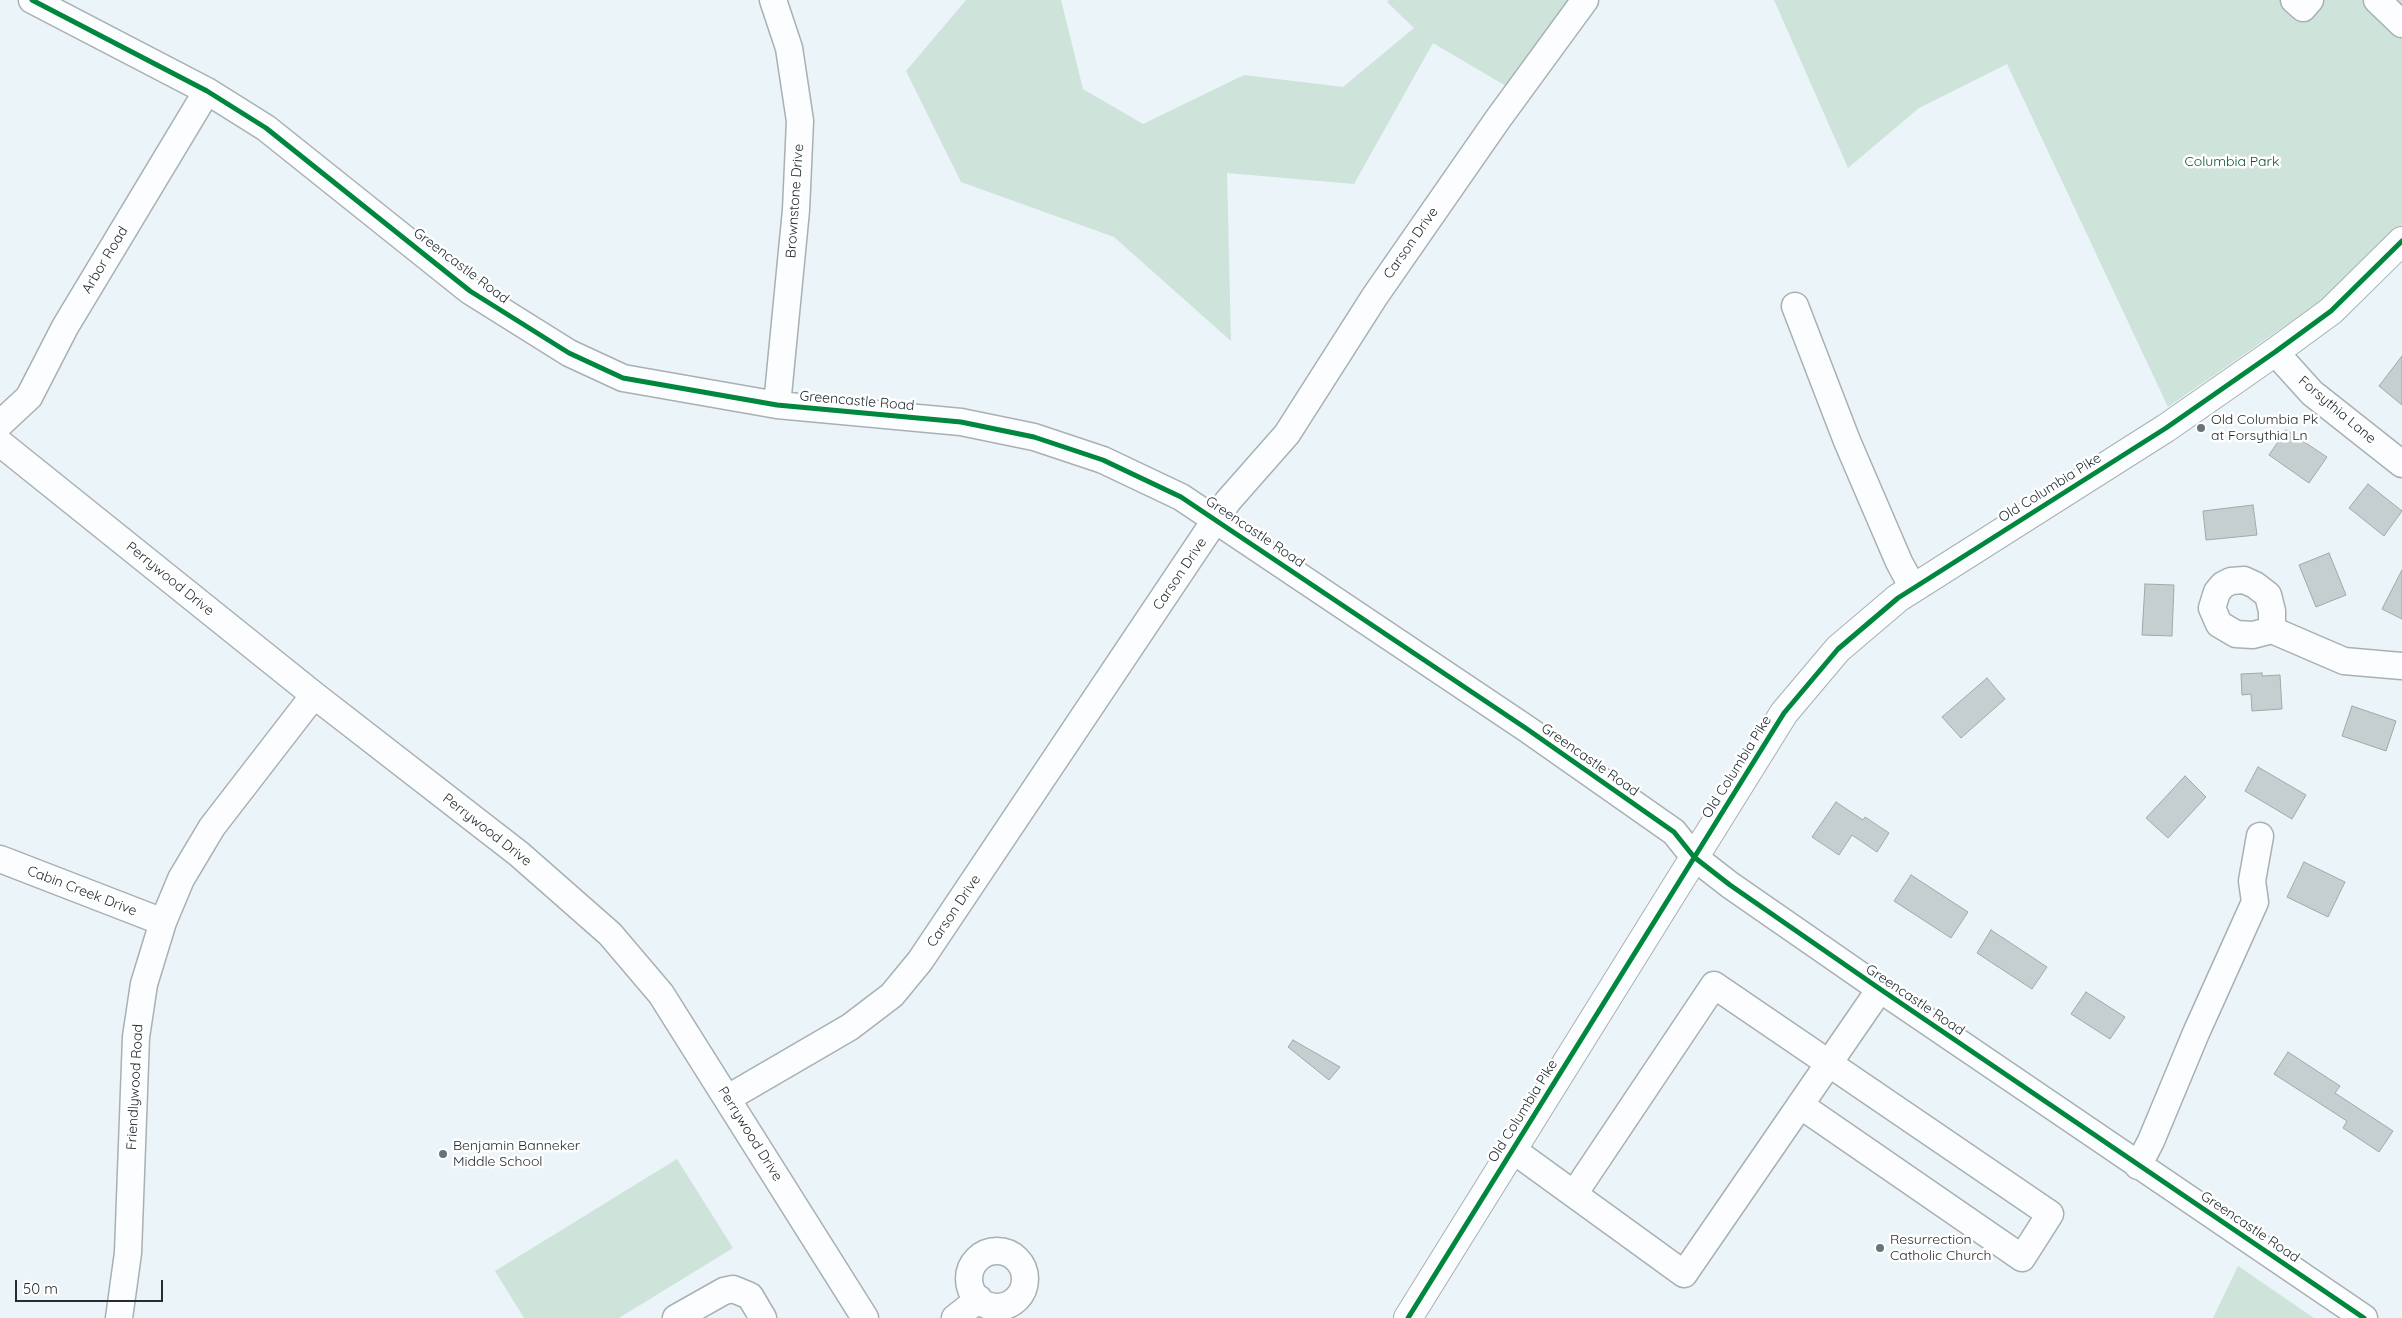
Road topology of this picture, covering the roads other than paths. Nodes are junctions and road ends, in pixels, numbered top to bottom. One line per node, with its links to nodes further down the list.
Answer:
1 (32, 0): 6 (street, Greencastle Road)
2 (773, 0): 10 (street, Brownstone Drive)
3 (1585, 0): 14 (street, Carson Drive)
4 (2294, 0): 5 (street)
5 (2310, 0)
6 (207, 91): 10 (street, Greencastle Road); 11 (street, Arbor Road)
7 (2402, 241): 9 (main road, Old Columbia Pike)
8 (1795, 306): 15 (street)
9 (2275, 352): 13 (street, Forsythia Lane); 15 (main road, Old Columbia Pike)
10 (777, 406): 14 (street, Greencastle Road)
11 (0, 424)
12 (0, 443): 18 (street, Perrywood Drive)
13 (2402, 464)
14 (1217, 519): 20 (street, Greencastle Road); 25 (street, Carson Drive)
15 (1913, 588): 20 (main road, Old Columbia Pike)
16 (2272, 630): 17 (street)
17 (2402, 666)
18 (314, 695): 22 (street, Friendlywood Road); 25 (street, Perrywood Drive)
19 (2260, 836): 28 (street)
20 (1694, 857): 23 (street, Greencastle Road); 27 (main road, Old Columbia Pike)
21 (0, 859): 22 (street, Cabin Creek Drive)
22 (163, 922): 31 (street, Friendlywood Road)
23 (1880, 989): 24 (street); 28 (street, Greencastle Road)
24 (1828, 1064): 26 (street); 26 (street); 29 (street)
25 (728, 1098): 34 (street, Perrywood Drive)
26 (1800, 1105): 29 (street)
27 (1513, 1150): 29 (street); 36 (main road, Old Columbia Pike)
28 (2138, 1166): 37 (street, Greencastle Road)
29 (1574, 1194)
30 (978, 1299): 35 (street)
31 (119, 1318)
32 (676, 1318): 33 (street)
33 (763, 1318)
34 (865, 1318)
35 (955, 1318)
36 (1408, 1318)
37 (2364, 1318)

